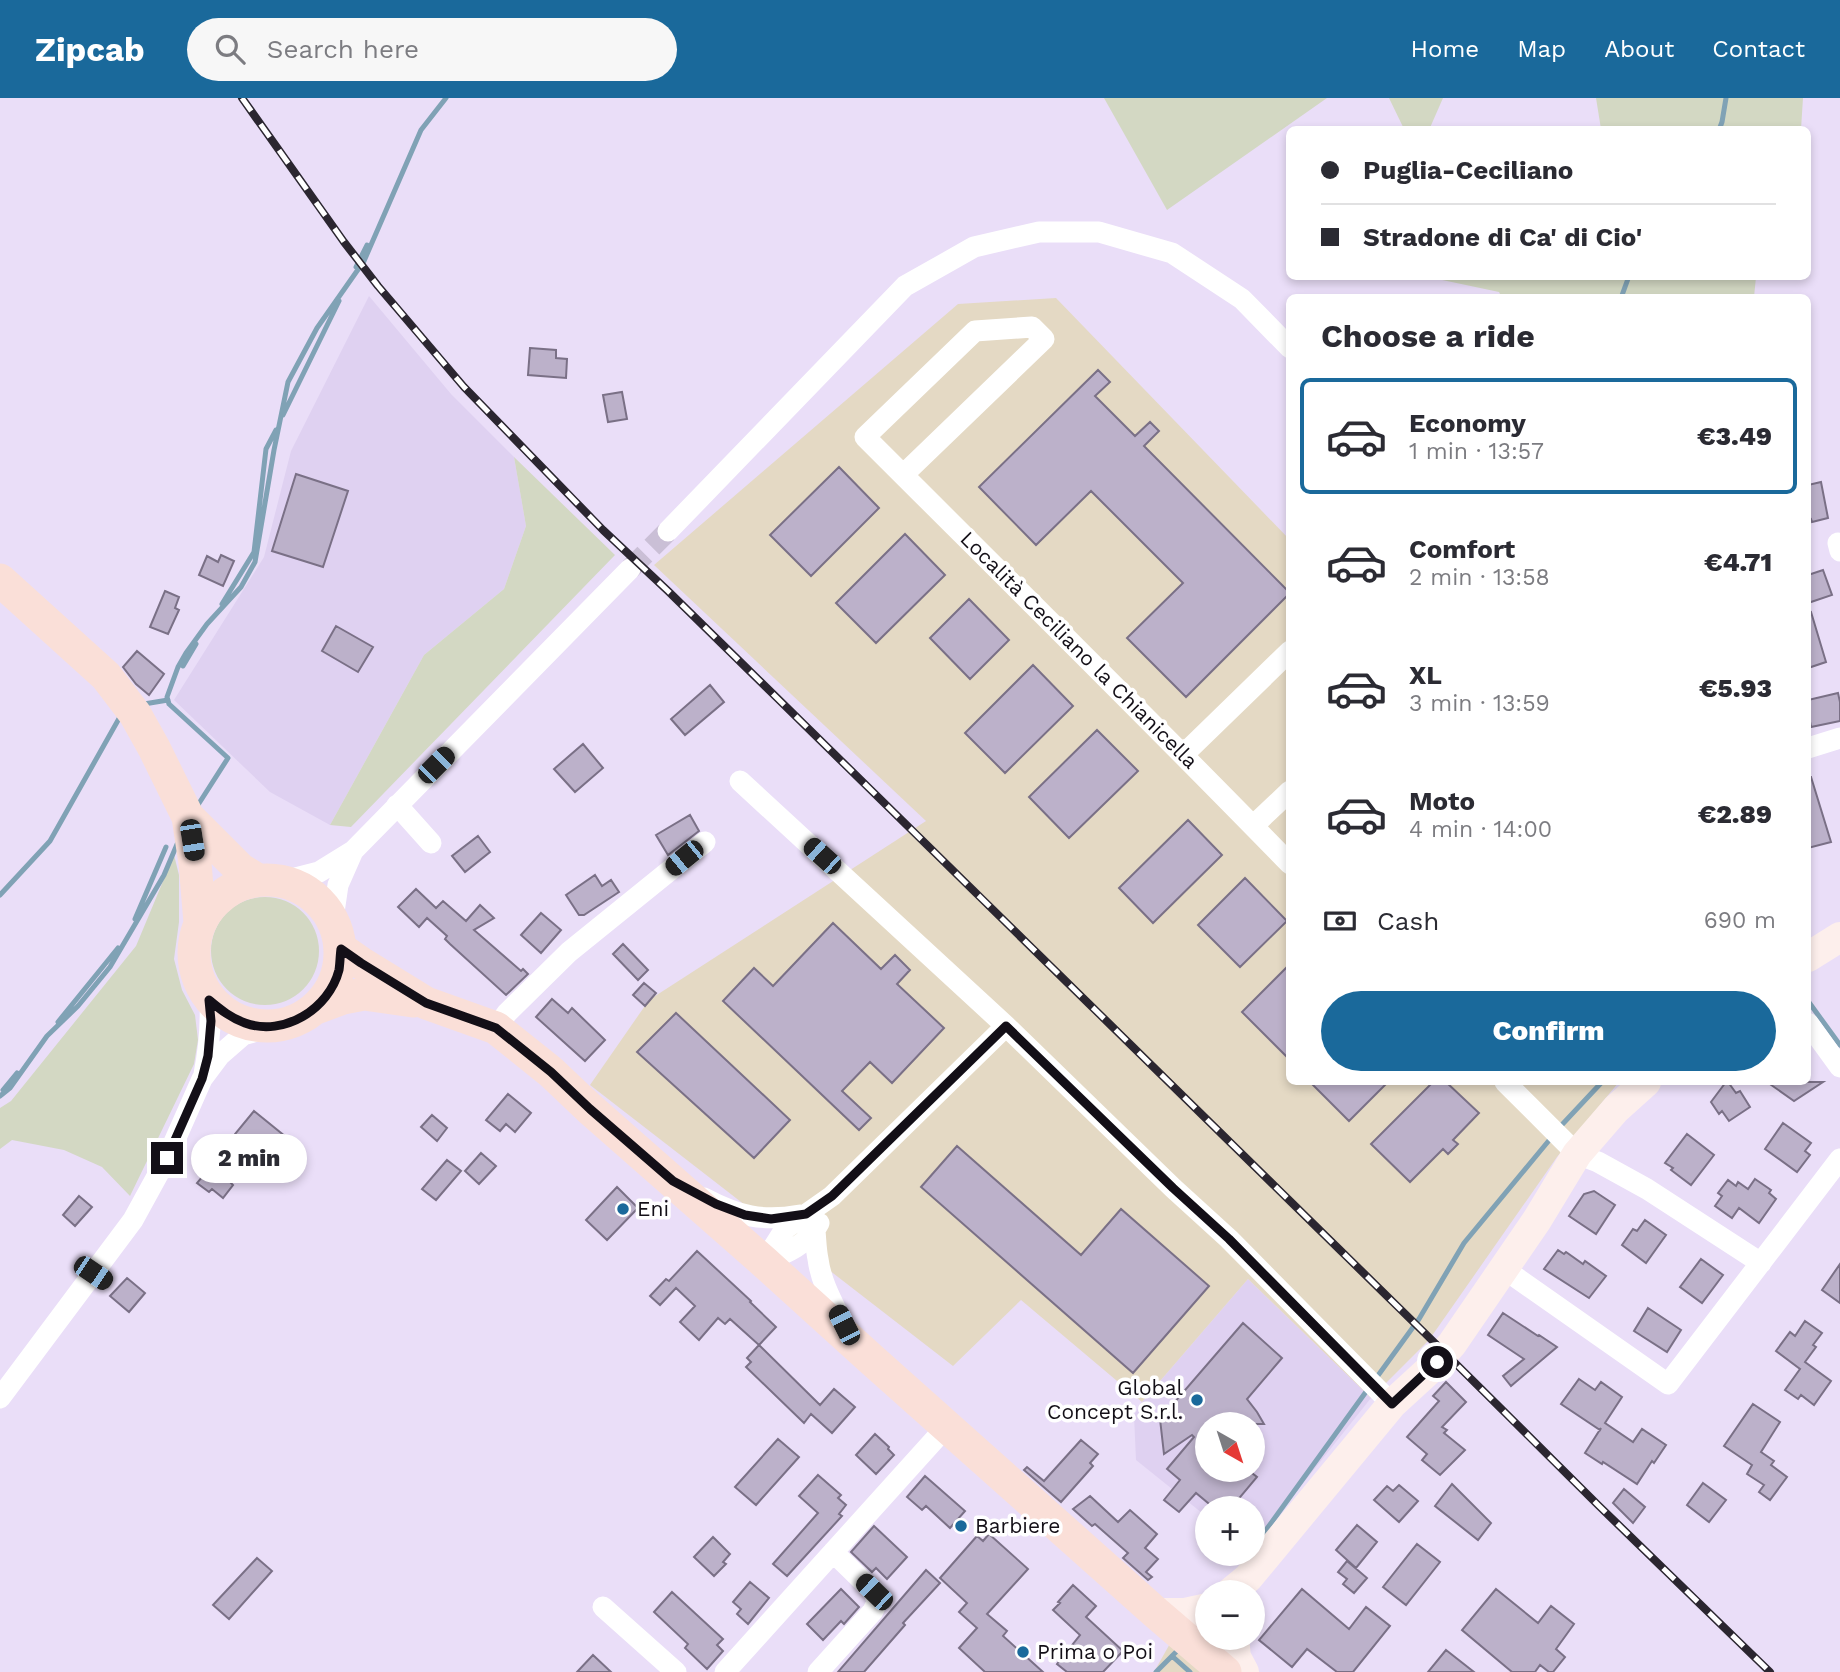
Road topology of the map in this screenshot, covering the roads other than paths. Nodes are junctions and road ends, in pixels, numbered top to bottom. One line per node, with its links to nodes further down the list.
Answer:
1 (1286, 344): 3 (street)
2 (903, 475): 2 (street, Località Ceciliano la Chianicella); 9 (street, Località Ceciliano la Chianicella)
3 (668, 531)
4 (630, 569): 12 (street)
5 (0, 580): 13 (main road)
6 (1286, 656): 9 (street)
7 (1840, 738): 8 (street)
8 (1811, 747)
9 (1183, 755): 14 (street, Località Ceciliano la Chianicella)
10 (740, 781): 27 (street)
11 (1286, 795): 14 (street)
12 (397, 805): 16 (street); 17 (street)
13 (188, 817): 19 (main road); 20 (main road)
14 (1253, 826): 18 (street, Località Ceciliano la Chianicella)
15 (705, 842): 30 (street)
16 (431, 844)
17 (353, 851): 19 (street); 21 (street)
18 (1286, 860)
19 (271, 880): 20 (main road); 21 (main road)
20 (200, 923): 24 (main road)
21 (337, 934): 25 (main road); 26 (main road)
22 (1840, 937): 23 (street)
23 (1811, 955)
24 (209, 1000): 28 (main road); 32 (street)
25 (426, 1003): 26 (main road); 30 (main road)
26 (316, 1008): 28 (main road)
27 (1006, 1026): 38 (street); 44 (street)
28 (271, 1027): 32 (street)
29 (1811, 1027): 31 (street)
30 (496, 1028): 37 (main road)
31 (1840, 1067)
32 (202, 1079): 43 (street)
33 (1508, 1085): 35 (street)
34 (1643, 1085): 35 (street)
35 (1577, 1154): 40 (street); 41 (street)
36 (1840, 1159): 40 (street)
37 (673, 1181): 38 (street); 39 (main road)
38 (811, 1222): 39 (street); 42 (street)
39 (764, 1262): 42 (main road)
40 (1761, 1263): 41 (street)
41 (1504, 1269): 44 (street)
42 (852, 1341): 45 (main road)
43 (0, 1398)
44 (1392, 1404): 47 (street)
45 (946, 1427): 46 (street); 50 (main road)
46 (833, 1552): 55 (street); 56 (street)
47 (1248, 1580)
48 (603, 1608): 54 (street)
49 (1195, 1611): 50 (street)
50 (1156, 1613): 51 (main road)
51 (1195, 1637)
52 (1210, 1650): 57 (main road)
53 (1235, 1650): 58 (street)
54 (676, 1672)
55 (725, 1672)
56 (818, 1672)
57 (1225, 1672)
58 (1244, 1672)

